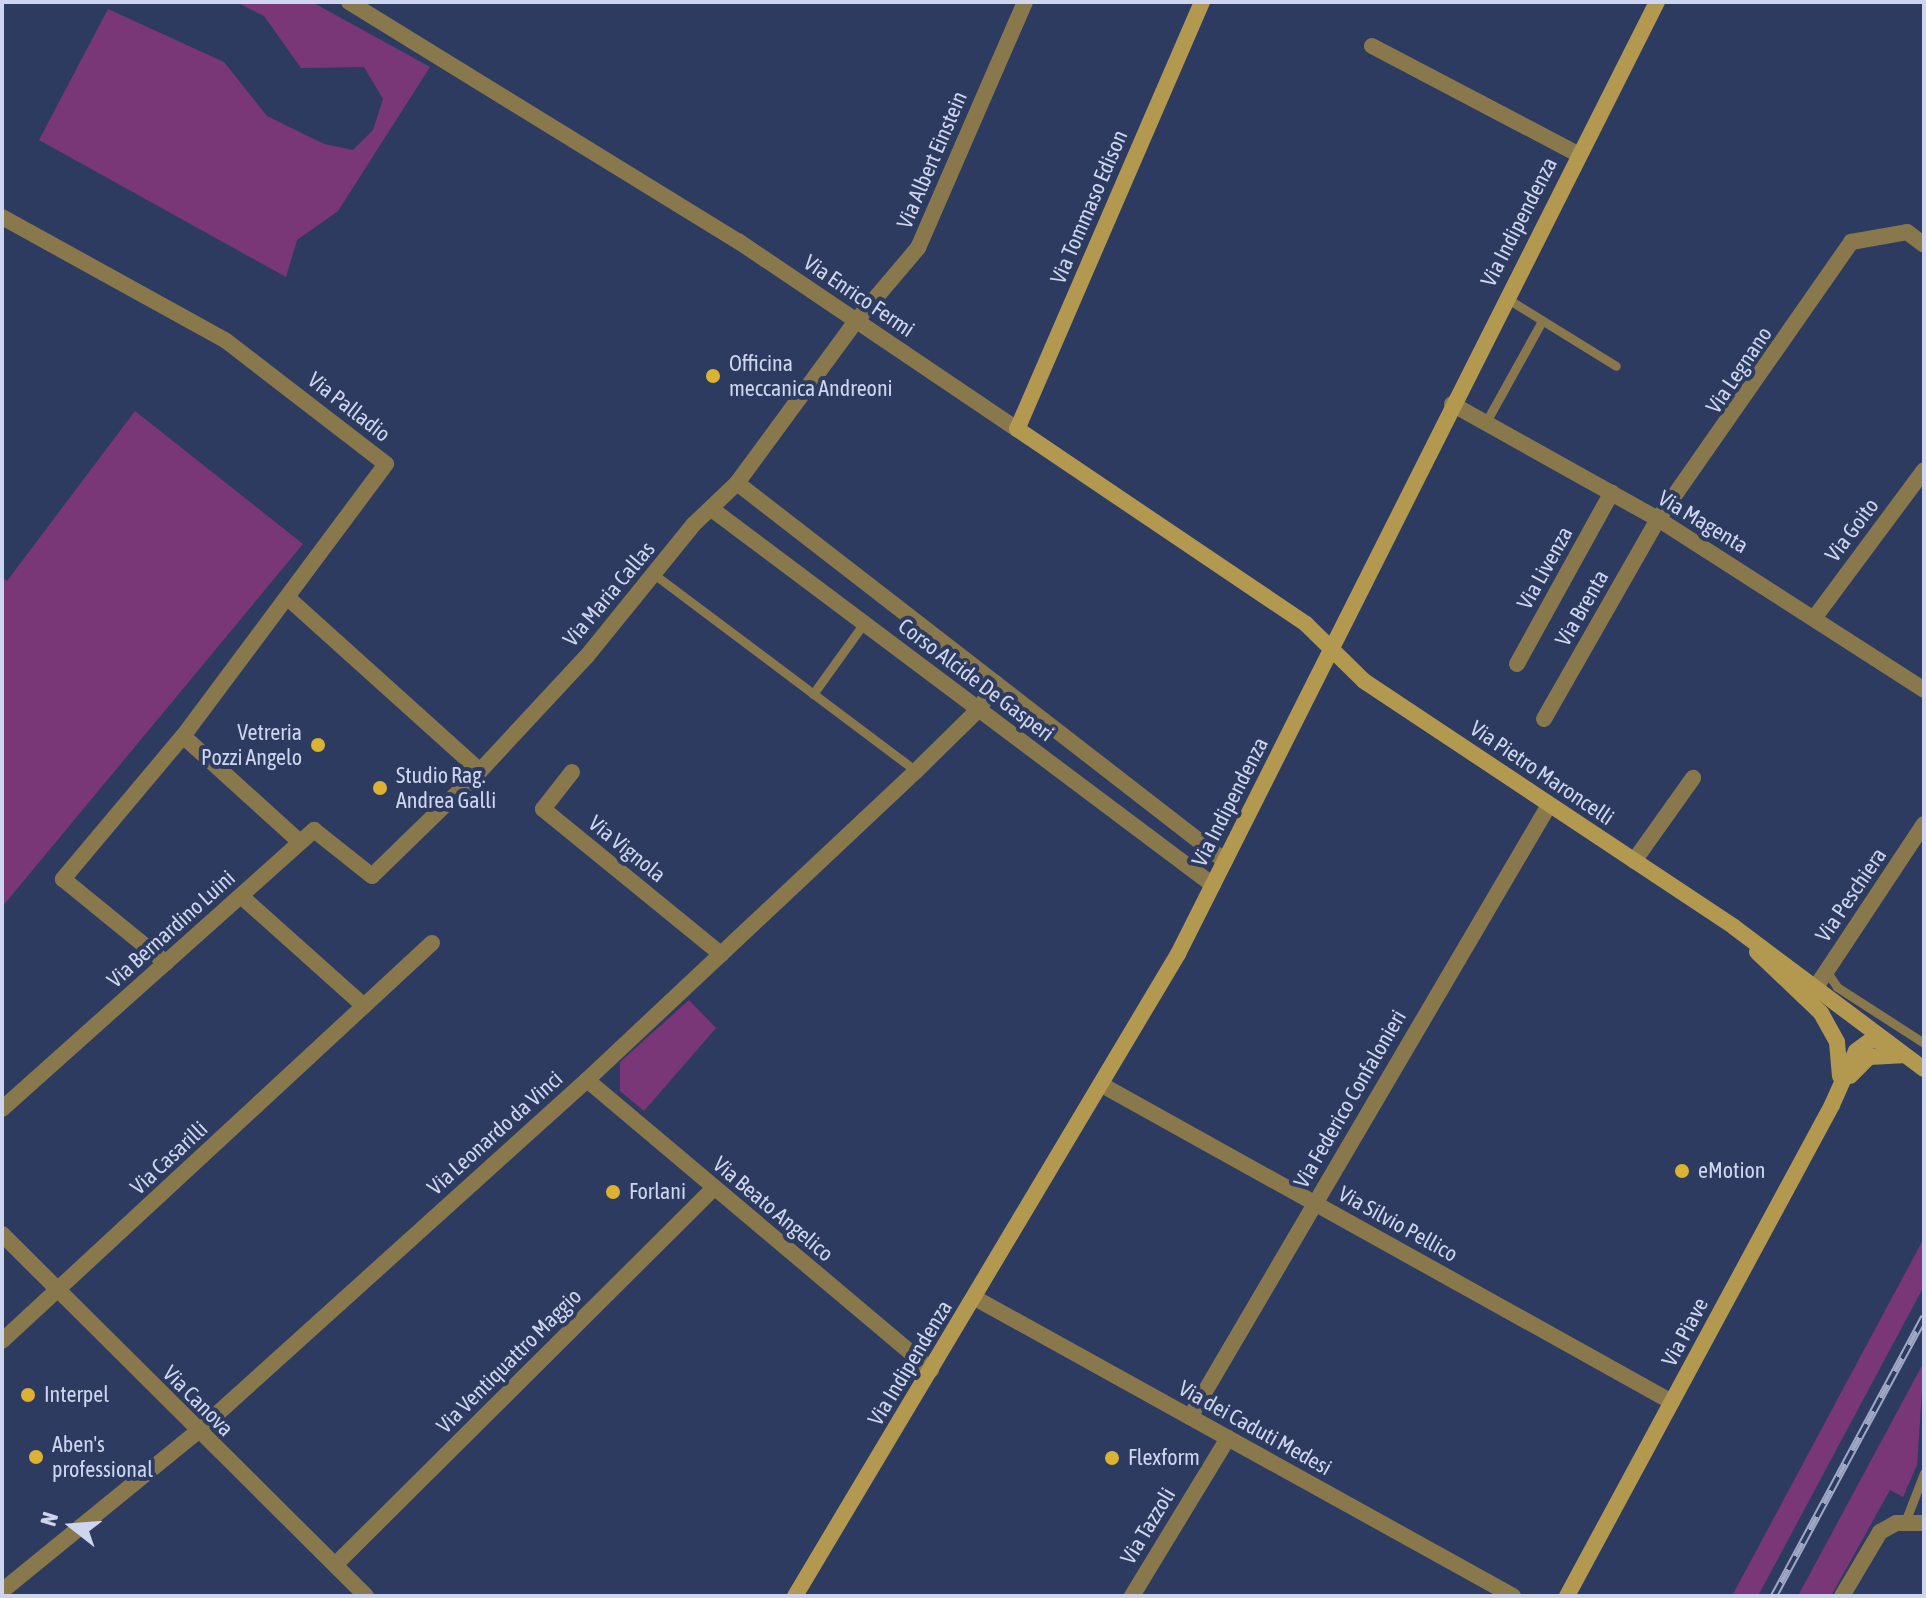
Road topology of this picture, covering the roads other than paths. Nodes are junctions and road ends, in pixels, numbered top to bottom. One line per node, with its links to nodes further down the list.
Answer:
1 (349, 2): 10 (street, Via Enrico Fermi)
2 (1025, 2): 10 (street, Via Albert Einstein)
3 (1202, 2): 15 (street, Via Tommaso Edison)
4 (1657, 2): 6 (street, Via Indipendenza)
5 (1372, 46): 6 (street)
6 (1578, 154): 9 (street, Via Indipendenza)
7 (2, 217): 22 (street, Via Palladio)
8 (1924, 245): 20 (street, Via Legnano)
9 (1505, 298): 11 (lane); 13 (street, Via Indipendenza)
10 (856, 321): 15 (street, Via Enrico Fermi); 17 (street, Via Maria Callas)
11 (1542, 321): 12 (lane); 14 (lane)
12 (1616, 366)
13 (1452, 404): 14 (street, Via Magenta); 25 (street, Via Indipendenza)
14 (1486, 422): 18 (street, Via Magenta)
15 (1017, 429): 25 (street, Via Enrico Fermi)
16 (1924, 470): 23 (street, Via Goito)
17 (737, 483): 19 (street, Via Maria Callas); 27 (street, Corso Alcide De Gasperi)
18 (1612, 492): 20 (street, Via Magenta); 26 (street, Via Livenza)
19 (713, 510): 21 (street, Via Maria Callas); 24 (street, Corso Alcide De Gasperi)
20 (1658, 519): 23 (street, Via Magenta); 31 (street, Via Brenta)
21 (655, 575): 29 (lane); 33 (street, Via Maria Callas)
22 (288, 598): 32 (street); 33 (street)
23 (1815, 617): 28 (street, Via Magenta)
24 (864, 623): 29 (lane); 30 (street, Corso Alcide De Gasperi)
25 (1332, 647): 37 (street, Via Pietro Maroncelli); 40 (street, Via Indipendenza)
26 (1517, 664)
27 (995, 683): 30 (street, Via Leonardo da Vinci); 40 (street, Corso Alcide De Gasperi)
28 (1924, 690)
29 (813, 694): 34 (lane)
30 (979, 709): 34 (street, Via Leonardo da Vinci); 42 (street, Corso Alcide De Gasperi)
31 (1544, 719)
32 (183, 736): 39 (street); 47 (street)
33 (480, 771): 39 (street, Via Maria Callas)
34 (916, 771): 46 (street, Via Leonardo da Vinci)
35 (572, 772): 46 (street, Via Vignola)
36 (1693, 778): 41 (street)
37 (1549, 805): 41 (street, Via Pietro Maroncelli); 60 (street, Via Federico Confalonieri)
38 (1924, 824): 48 (street, Via Peschiera)
39 (300, 842): 43 (street, Via Bernardino Luini)
40 (1225, 861): 42 (street, Via Indipendenza)
41 (1634, 861): 44 (street, Via Pietro Maroncelli)
42 (1213, 885): 55 (street, Via Indipendenza)
43 (241, 896): 47 (street, Via Bernardino Luini); 50 (street)
44 (1734, 927): 49 (street, Via Pietro Maroncelli); 57 (street, Via Pietro Maroncelli)
45 (432, 943): 50 (street, Via Casarilli)
46 (721, 954): 54 (street, Via Leonardo da Vinci)
47 (166, 963): 58 (street, Via Bernardino Luini)
48 (1828, 969): 49 (street, Via Peschiera); 52 (lane)
49 (1814, 990): 51 (street, Via Pietro Maroncelli)
50 (364, 1006): 62 (street, Via Casarilli)
51 (1888, 1043): 53 (street, Via Pietro Maroncelli); 56 (street, Via Piave)
52 (1924, 1043)
53 (1917, 1064): 56 (street)
54 (587, 1080): 59 (street, Via Beato Angelico); 68 (street, Via Leonardo da Vinci)
55 (1102, 1085): 60 (street, Via Silvio Pellico); 63 (street, Via Indipendenza)
56 (1840, 1089): 57 (street, Via Piave)
57 (1832, 1105): 66 (street, Via Piave)
58 (2, 1109)
59 (714, 1188): 65 (street, Via Beato Angelico); 73 (street, Via Ventiquattro Maggio)
60 (1315, 1202): 66 (street, Via Silvio Pellico); 67 (street, Via Federico Confalonieri)
61 (2, 1234): 62 (street, Via Canova)
62 (57, 1292): 64 (street, Via Casarilli); 68 (street, Via Canova)
63 (975, 1298): 65 (street, Via Indipendenza); 67 (street, Via dei Caduti Medesi)
64 (2, 1341)
65 (931, 1370): 76 (street, Via Indipendenza)
66 (1672, 1402): 79 (street, Via Piave)
67 (1190, 1417): 69 (street, Via dei Caduti Medesi)
68 (197, 1432): 73 (street, Via Canova); 74 (street, Via Leonardo da Vinci)
69 (1228, 1438): 77 (street, Via Tazzoli); 78 (street, Via dei Caduti Medesi)
70 (1924, 1473): 71 (lane)
71 (1905, 1522): 72 (street); 80 (street)
72 (1924, 1523)
73 (335, 1565): 75 (street, Via Canova)
74 (2, 1591)
75 (366, 1596)
76 (795, 1596)
77 (1132, 1596)
78 (1513, 1596)
79 (1567, 1596)
80 (1842, 1596)

